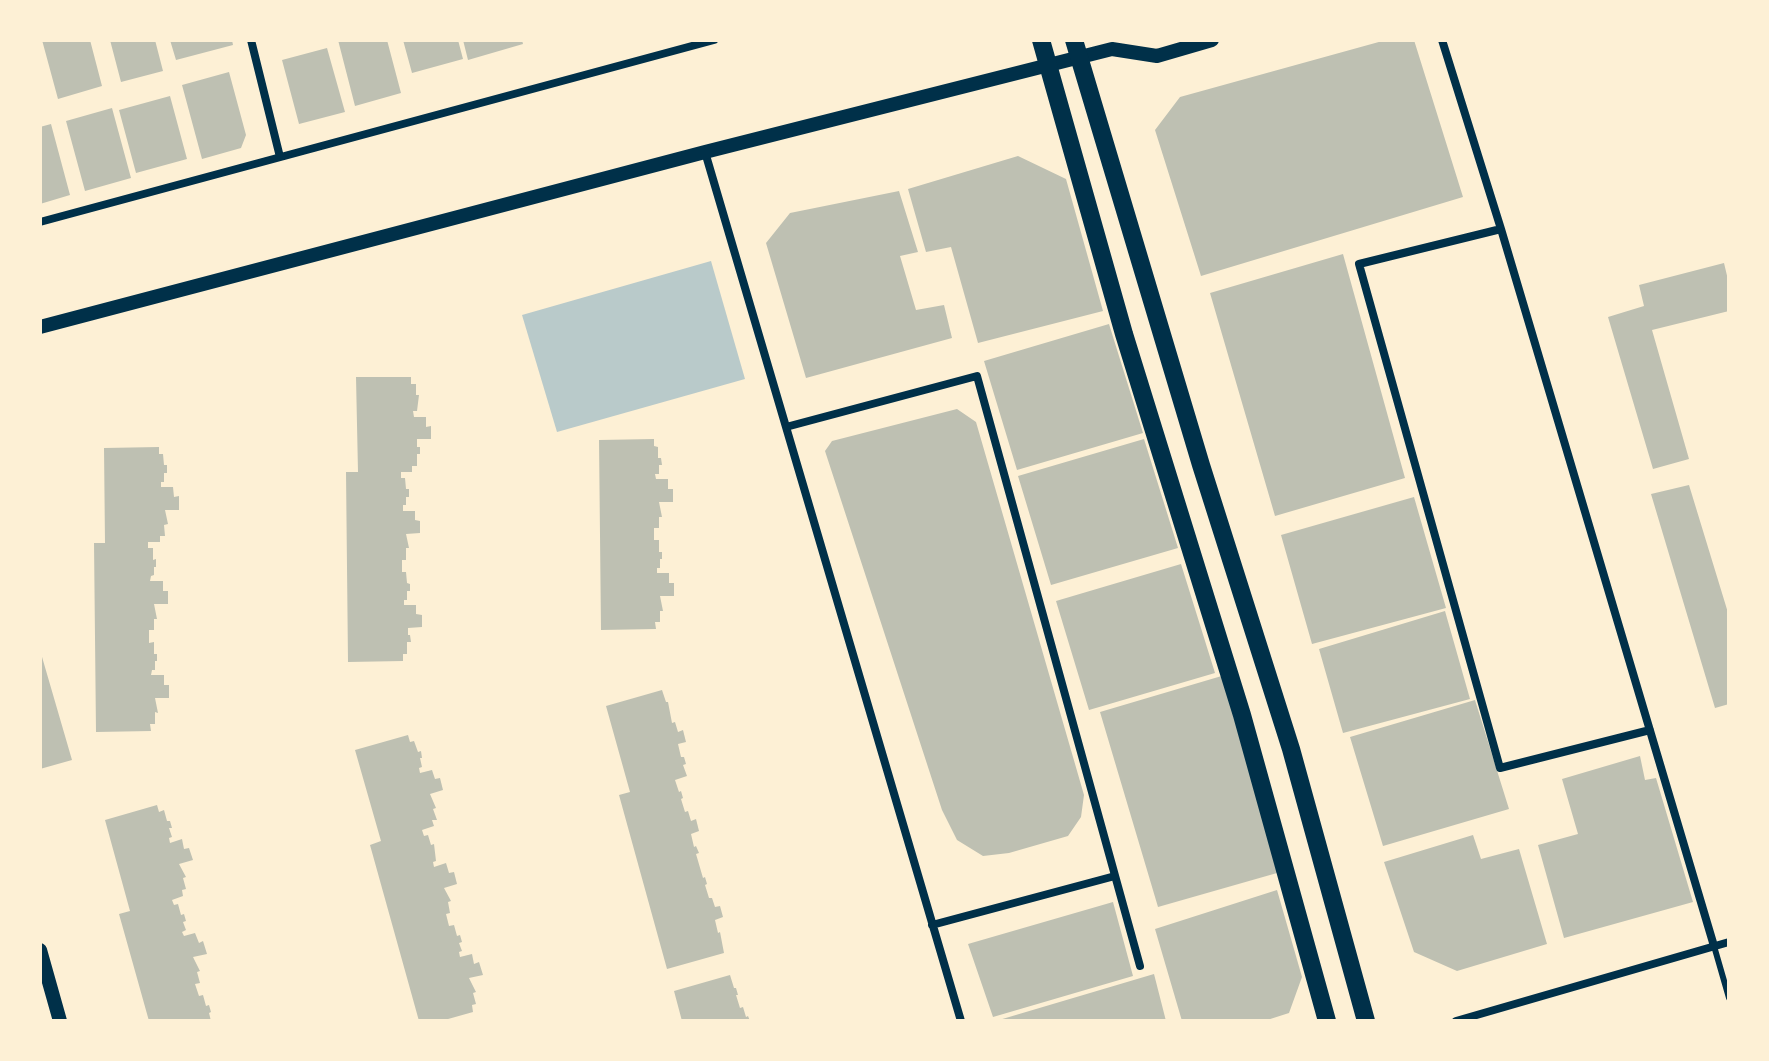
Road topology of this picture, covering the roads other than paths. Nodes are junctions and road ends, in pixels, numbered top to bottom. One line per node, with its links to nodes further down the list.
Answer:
1 (251, 40): 10 (street)
2 (714, 40): 10 (street)
3 (1041, 40): 8 (main road)
4 (1212, 40): 6 (street)
5 (1442, 40): 12 (street)
6 (1116, 45): 7 (street)
7 (1077, 49): 8 (street); 26 (main road)
8 (1047, 66): 9 (street); 25 (main road)
9 (705, 152): 13 (street); 14 (street)
10 (280, 157): 11 (street)
11 (40, 222)
12 (1501, 229): 15 (street); 15 (street)
13 (40, 327)
14 (786, 427): 16 (street); 17 (street)
15 (1650, 730): 19 (street)
16 (1115, 876): 17 (street); 21 (street)
17 (932, 925): 24 (street)
18 (1729, 942): 19 (street)
19 (1714, 946): 22 (lane); 27 (street)
20 (40, 950): 23 (street)
21 (1140, 966)
22 (1729, 998)
23 (60, 1021)
24 (961, 1021)
25 (1327, 1021)
26 (1366, 1021)
27 (1456, 1021)

